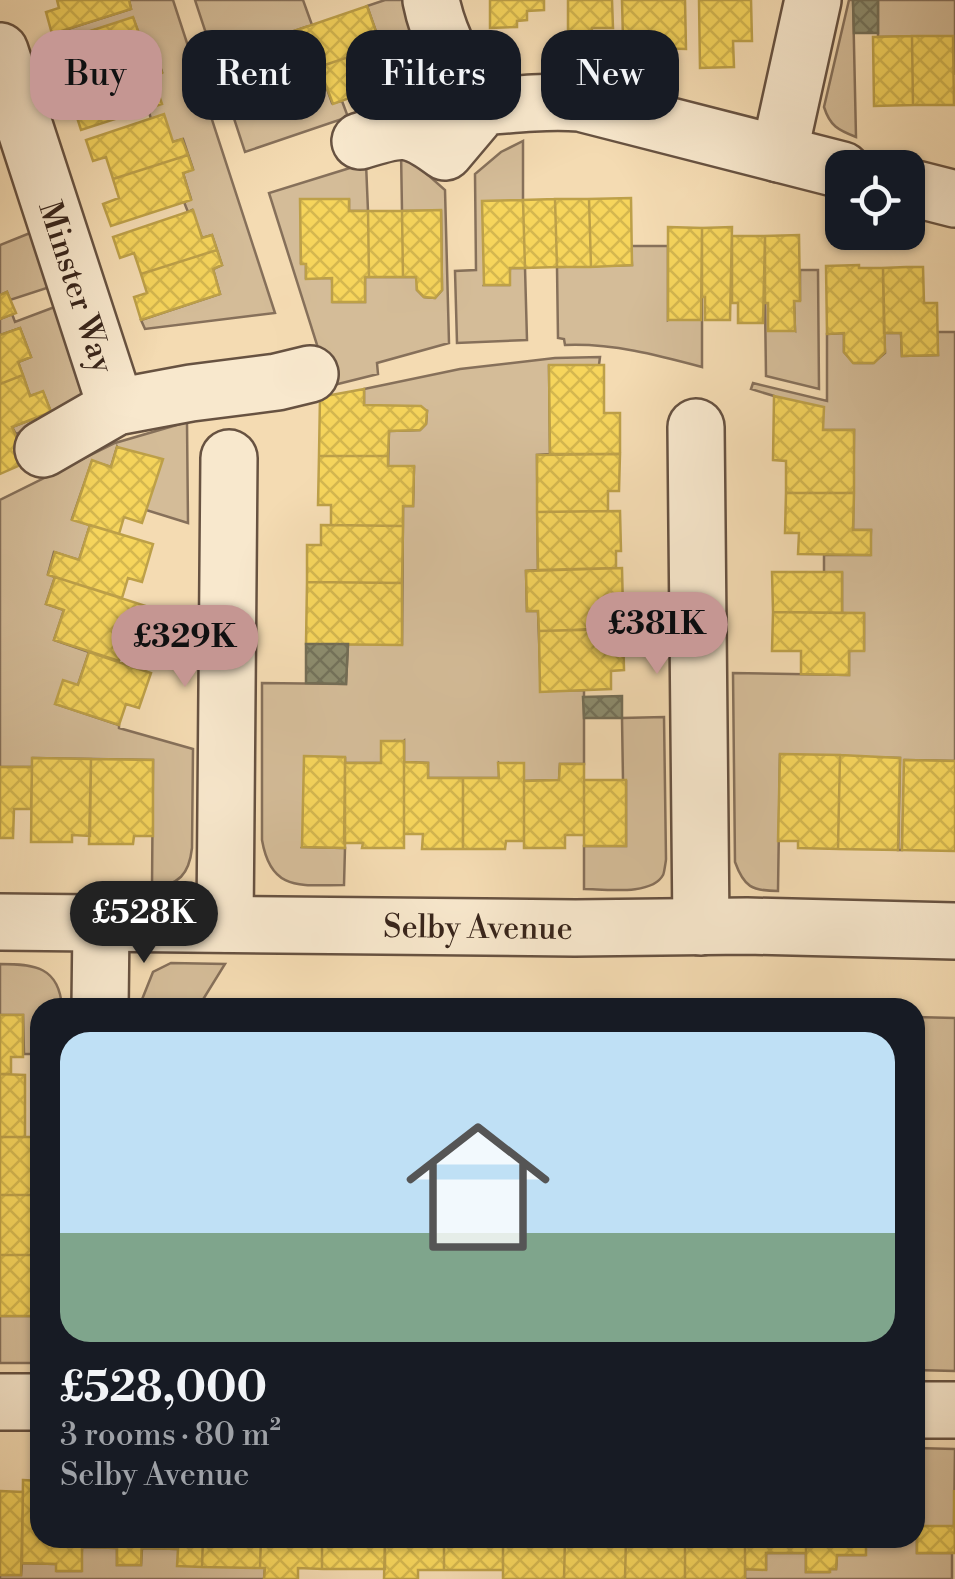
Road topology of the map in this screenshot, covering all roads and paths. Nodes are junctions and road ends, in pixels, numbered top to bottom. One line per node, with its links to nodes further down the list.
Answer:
1 (431, 0): 3 (street)
2 (812, 0): 8 (street)
3 (439, 30)
4 (0, 52): 13 (street, Minster Way)
5 (521, 104): 8 (street)
6 (472, 120): 7 (street)
7 (360, 140)
8 (779, 154): 9 (street)
9 (825, 166)
10 (925, 192): 11 (street)
11 (955, 200)
12 (310, 374): 13 (street, Minster Way)
13 (116, 407): 15 (street, Minster Way)
14 (696, 427): 20 (street)
15 (43, 450)
16 (229, 458): 19 (street)
17 (0, 922): 18 (street, Selby Avenue)
18 (101, 924): 19 (street, Selby Avenue); 22 (street)
19 (225, 924): 20 (street, Selby Avenue)
20 (702, 927): 21 (street, Selby Avenue)
21 (955, 930)
22 (100, 998)
23 (0, 1402): 24 (street)
24 (30, 1402)
25 (925, 1410): 26 (street)
26 (955, 1410)

